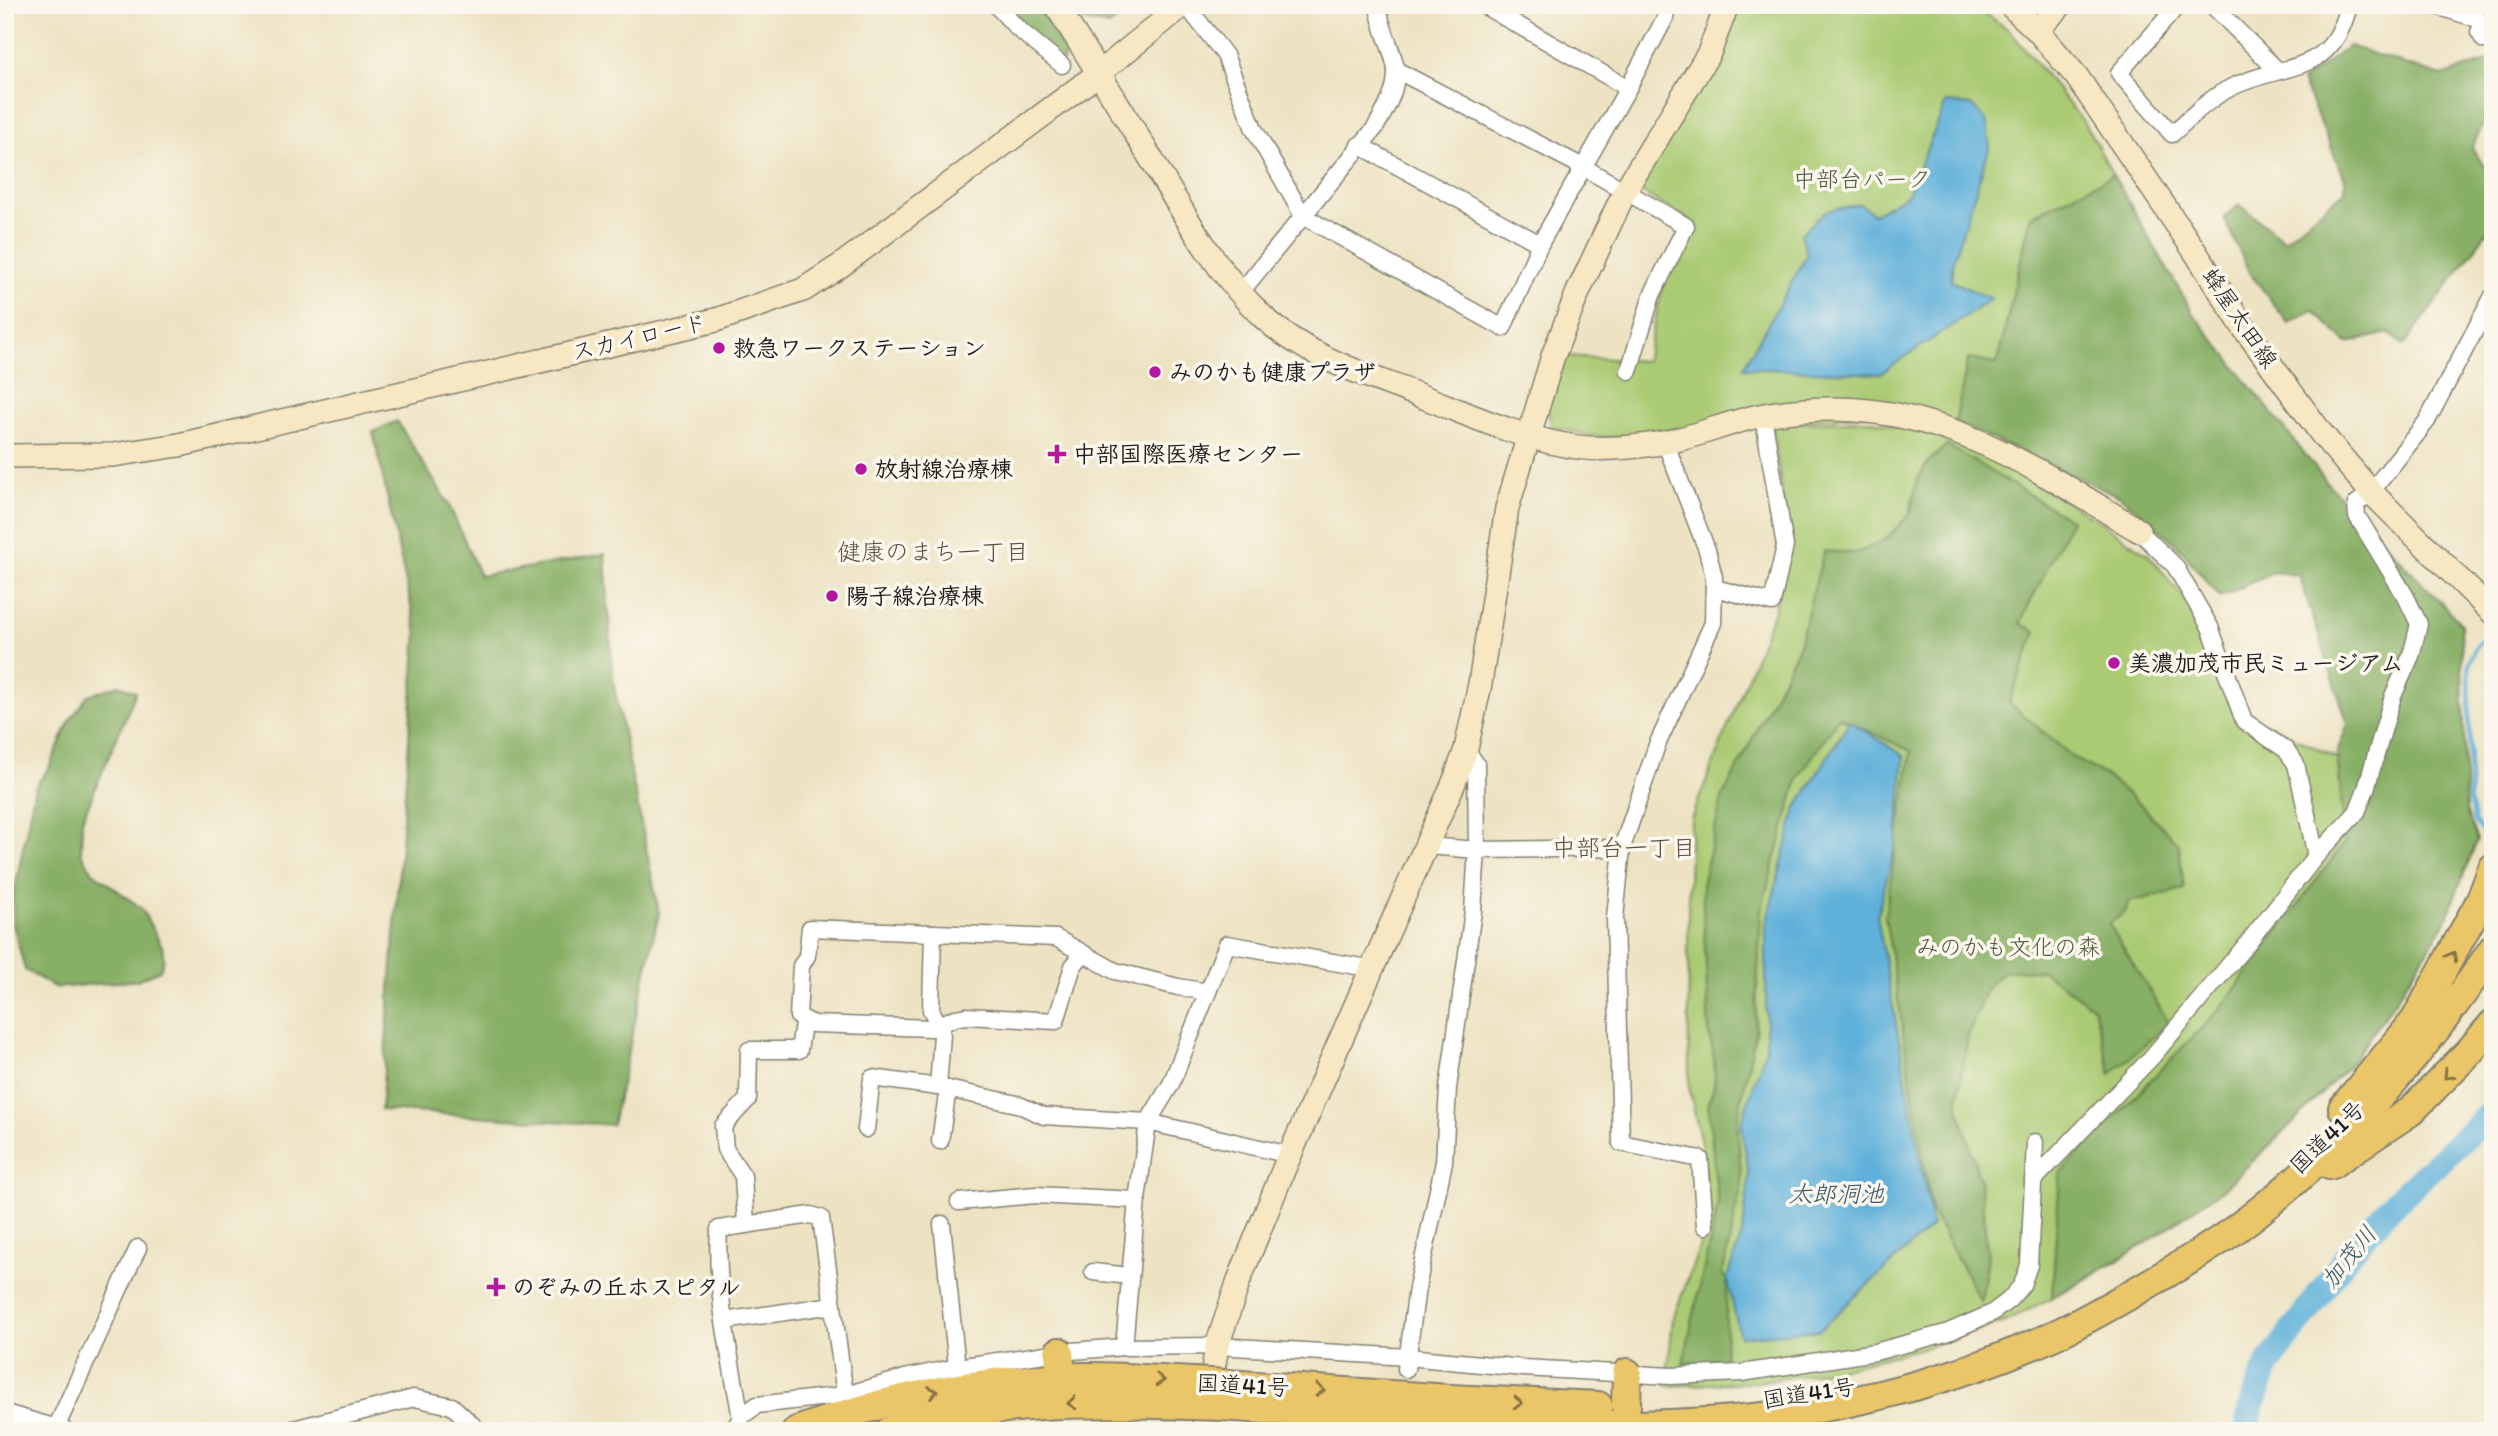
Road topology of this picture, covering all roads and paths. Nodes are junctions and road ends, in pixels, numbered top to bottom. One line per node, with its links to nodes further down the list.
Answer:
1 (996, 5): 17 (street)
2 (1056, 5): 20 (street)
3 (1185, 5): 20 (street, スカイロード); 25 (street)
4 (1378, 5): 18 (street)
5 (1483, 5): 21 (street)
6 (1667, 5): 21 (street)
7 (1727, 5): 24 (street)
8 (2010, 5): 15 (street, 蜂屋太田線)
9 (2061, 5): 15 (street)
10 (2178, 5): 19 (street)
11 (2212, 5): 19 (street)
12 (2349, 5): 19 (street)
13 (2433, 5): 14 (street)
14 (2488, 23): 16 (street)
15 (2037, 30): 34 (street, 蜂屋太田線)
16 (2493, 40)
17 (1062, 65)
18 (1396, 70): 22 (street); 23 (street)
19 (2278, 71)
20 (1099, 73): 27 (street); 33 (street, スカイロード)
21 (1628, 88): 23 (street)
22 (1359, 145): 25 (street); 26 (street)
23 (1583, 167): 24 (street); 26 (street)
24 (1625, 191): 29 (street); 31 (street)
25 (1303, 216): 26 (street); 27 (street)
26 (1540, 244)
27 (1240, 293): 31 (street)
28 (2493, 296): 34 (street)
29 (1629, 371)
30 (1763, 415): 32 (street); 35 (street); 36 (street)
31 (1529, 438): 32 (street); 38 (street)
32 (1665, 442): 36 (street)
33 (5, 456)
34 (2371, 492): 37 (street, 蜂屋太田線); 42 (street)
35 (2138, 530): 42 (street)
36 (1715, 588): 40 (street)
37 (2493, 612)
38 (1466, 749): 39 (street); 41 (street)
39 (1427, 846): 41 (street); 48 (street)
40 (1622, 848): 41 (street); 65 (street)
41 (1477, 850): 74 (street)
42 (2316, 856): 59 (street)
43 (2492, 871): 66 (highway, one-way to 43)
44 (933, 933): 47 (street); 50 (street); 52 (street)
45 (2493, 933): 66 (highway, 国道41号)
46 (2493, 948): 62 (highway, 国道41号)
47 (1083, 954): 49 (street); 52 (street)
48 (1374, 969): 49 (street); 58 (street)
49 (1208, 992): 54 (street)
50 (807, 1022): 52 (street); 64 (street)
51 (2493, 1024): 62 (highway, one-way to 62)
52 (939, 1025): 53 (street)
53 (943, 1088): 54 (street); 55 (street); 56 (street)
54 (1148, 1122): 58 (street); 60 (street)
55 (866, 1129)
56 (940, 1141)
57 (2035, 1142): 59 (street)
58 (1290, 1155): 72 (street)
59 (2033, 1181): 77 (street)
60 (1137, 1199): 61 (street); 69 (street)
61 (959, 1202)
62 (2253, 1216): 81 (highway, 国道41号)
63 (942, 1223): 76 (street)
64 (746, 1225): 70 (street); 71 (street)
65 (1705, 1226)
66 (2218, 1229): 81 (highway, 国道41号)
67 (138, 1248): 83 (street)
68 (1093, 1272): 69 (street)
69 (1130, 1276): 73 (street)
70 (833, 1305): 71 (street); 79 (street)
71 (724, 1321): 82 (street)
72 (1217, 1346): 73 (street); 74 (street); 88 (street)
73 (1124, 1347): 75 (street)
74 (1407, 1363): 77 (street)
75 (1060, 1365): 76 (street); 78 (highway, 国道41号, one-way to 78); 86 (highway, 国道41号, one-way to 75)
76 (957, 1367): 79 (street)
77 (1627, 1373): 81 (highway)
78 (1191, 1393): 81 (highway, 国道41号, bridge); 87 (highway, 国道41号, one-way to 87)
79 (845, 1395): 82 (street)
80 (5, 1413): 83 (street)
81 (1634, 1421)
82 (737, 1424)
83 (61, 1430)
84 (286, 1431): 85 (street)
85 (479, 1431)
86 (797, 1431)
87 (890, 1431)
88 (1202, 1431)

